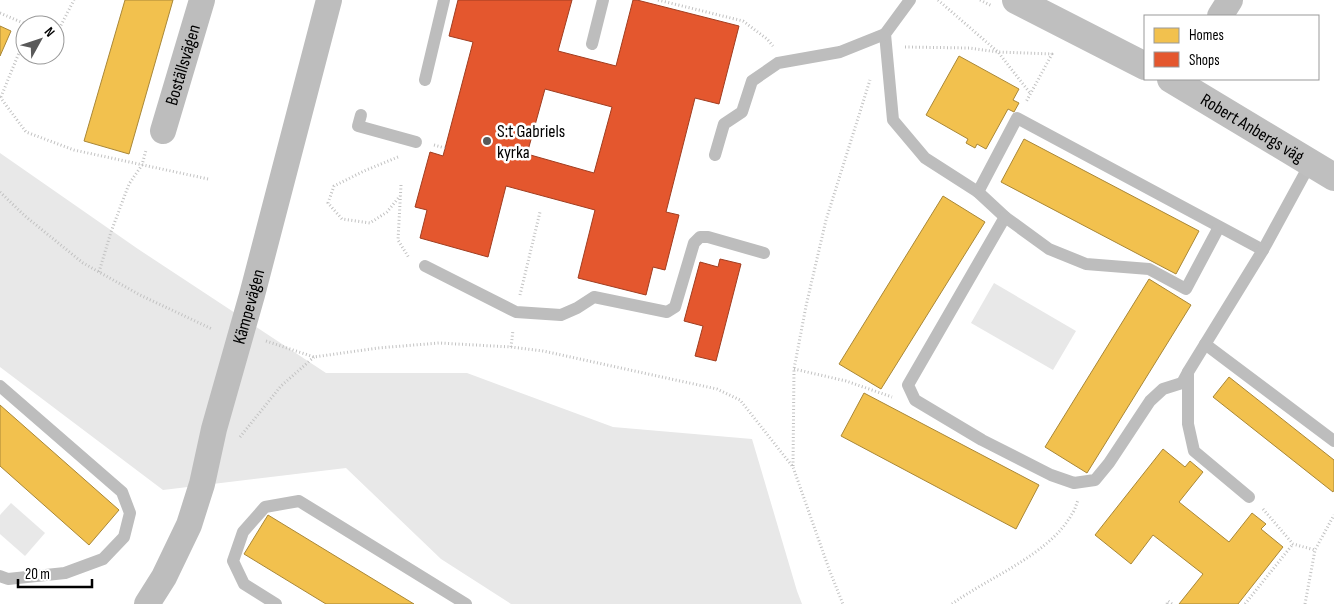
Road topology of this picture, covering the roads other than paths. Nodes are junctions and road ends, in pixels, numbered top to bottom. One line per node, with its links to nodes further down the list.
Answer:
1 (202, 0): 15 (street, Boställsvägen)
2 (329, 0): 32 (street, Kämpevägen)
3 (444, 0): 12 (lane)
4 (603, 0): 10 (lane)
5 (910, 0): 9 (lane)
6 (1016, 0): 11 (street)
7 (1230, 0): 8 (street)
8 (1221, 15)
9 (885, 34): 17 (lane); 20 (lane)
10 (592, 44)
11 (1144, 65)
12 (425, 80)
13 (1177, 80): 18 (street, Robert Anbergs väg)
14 (361, 115): 16 (lane)
15 (163, 131)
16 (416, 142)
17 (715, 155)
18 (1310, 162): 19 (street, Robert Anbergs väg); 23 (lane)
19 (1334, 177)
20 (978, 192): 21 (lane); 22 (lane)
21 (1005, 217): 22 (lane); 27 (lane)
22 (1219, 227): 23 (lane)
23 (1263, 250): 26 (lane)
24 (764, 253): 25 (lane)
25 (425, 266)
26 (1205, 344): 27 (lane); 29 (lane)
27 (1188, 372): 30 (lane)
28 (0, 386): 31 (lane)
29 (1334, 441)
30 (1249, 497)
31 (0, 576)
32 (147, 604)
33 (276, 604): 34 (lane)
34 (466, 604)

